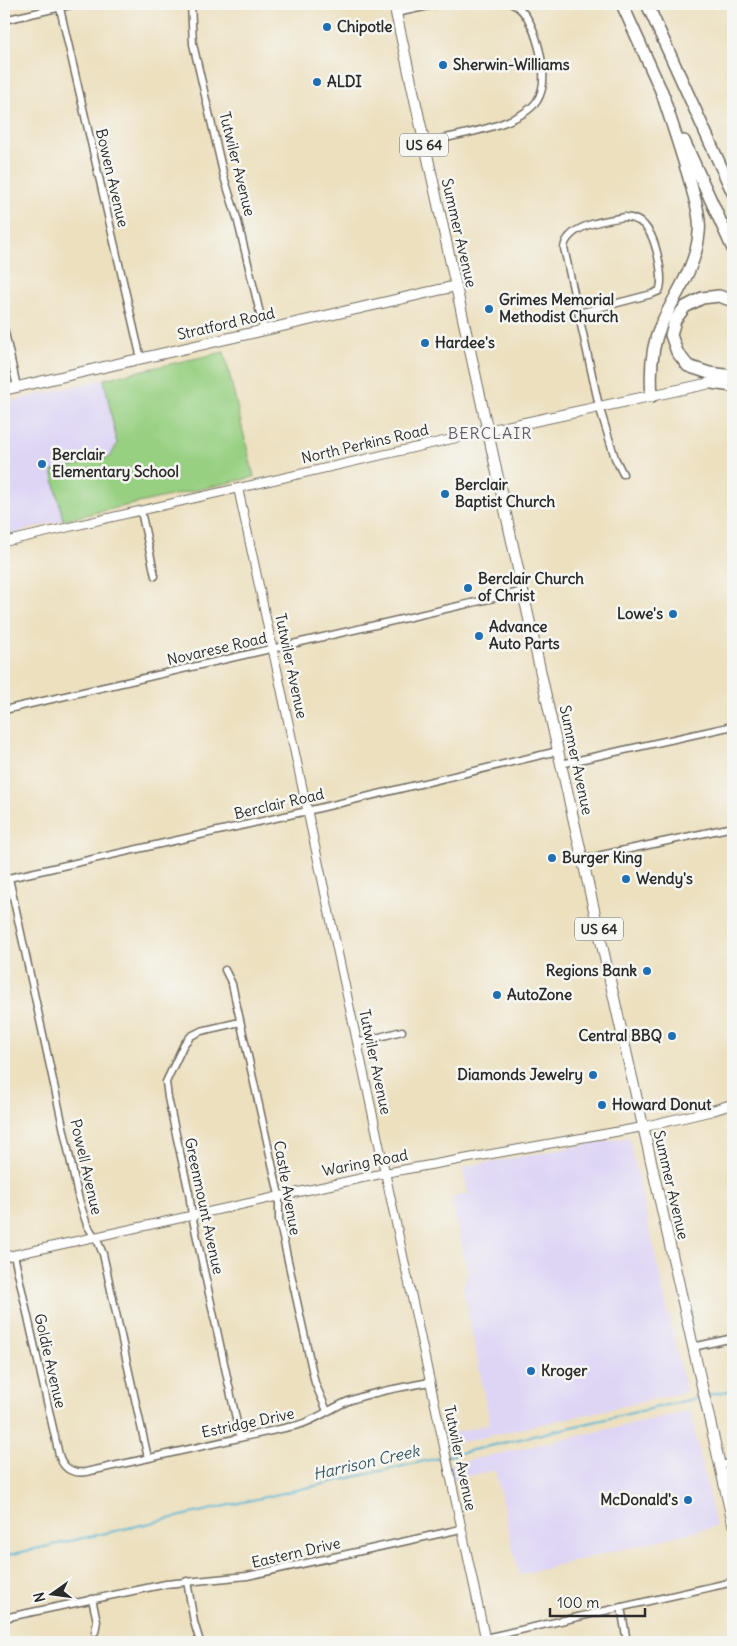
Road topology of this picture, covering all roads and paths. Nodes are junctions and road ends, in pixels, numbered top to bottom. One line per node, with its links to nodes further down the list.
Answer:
1 (75, 4): 7 (street)
2 (191, 4): 21 (street, Tutwiler Avenue)
3 (438, 4): 9 (street)
4 (512, 4): 8 (street)
5 (622, 4): 11 (highway)
6 (647, 4): 12 (highway)
7 (60, 5): 10 (street); 22 (street, Bowen Avenue)
8 (520, 6): 13 (street)
9 (395, 8): 13 (main road, Summer Avenue / US 64)
10 (4, 20)
11 (661, 90): 16 (highway); 28 (highway)
12 (692, 103): 14 (highway); 15 (highway)
13 (424, 143): 17 (main road, Summer Avenue / US 64)
14 (733, 175)
15 (733, 193)
16 (733, 249)
17 (456, 286): 21 (main road, Stratford Road); 30 (main road, Summer Avenue / US 64)
18 (733, 301): 23 (highway)
19 (579, 313): 19 (street); 29 (street)
20 (4, 328): 26 (street)
21 (264, 330): 22 (main road, Stratford Road)
22 (141, 358): 26 (main road, Stratford Road)
23 (733, 377): 24 (main road, North Perkins Road)
24 (712, 383): 25 (highway); 28 (main road, North Perkins Road)
25 (733, 386)
26 (17, 387): 27 (main road, Stratford Road)
27 (4, 390)
28 (652, 396): 29 (main road, North Perkins Road)
29 (599, 406): 30 (main road, North Perkins Road); 31 (street)
30 (487, 431): 32 (street, North Perkins Road); 36 (main road, Summer Avenue / US 64)
31 (623, 474)
32 (238, 488): 33 (street, North Perkins Road); 37 (street, Tutwiler Avenue)
33 (141, 510): 34 (street, North Perkins Road); 35 (street)
34 (4, 542)
35 (155, 576)
36 (524, 591): 37 (street, Novarese Road); 40 (main road, Summer Avenue / US 64)
37 (273, 649): 38 (street, Novarese Road); 42 (street, Tutwiler Avenue)
38 (4, 710)
39 (733, 726): 41 (street)
40 (558, 751): 41 (main road, Summer Avenue / US 64); 42 (street, Berclair Road)
41 (561, 764): 44 (main road, Summer Avenue / US 64)
42 (307, 811): 45 (street, Berclair Road); 49 (street, Tutwiler Avenue)
43 (733, 827): 44 (street)
44 (583, 859): 51 (main road, Summer Avenue / US 64)
45 (6, 878): 55 (street, Powell Avenue)
46 (225, 970): 47 (street, Castle Avenue)
47 (240, 1022): 53 (street, Castle Avenue); 54 (street, Greenmount Avenue)
48 (402, 1031): 49 (street)
49 (357, 1043): 52 (street, Tutwiler Avenue)
50 (733, 1104): 51 (main road, Waring Road)
51 (643, 1126): 52 (street, Waring Road); 59 (main road, Summer Avenue / US 64)
52 (385, 1173): 53 (street, Waring Road); 60 (street, Tutwiler Avenue)
53 (278, 1195): 54 (street, Waring Road); 61 (street, Castle Avenue)
54 (192, 1215): 55 (street, Waring Road); 62 (street, Greenmount Avenue)
55 (94, 1236): 56 (street, Waring Road); 63 (street, Powell Avenue)
56 (14, 1255): 57 (street, Waring Road); 66 (street, Goldie Avenue)
57 (4, 1257)
58 (733, 1338): 59 (street)
59 (693, 1347): 65 (main road, Summer Avenue / US 64)
60 (430, 1382): 61 (street, Estridge Drive); 68 (street, Tutwiler Avenue)
61 (327, 1411): 62 (street, Estridge Drive)
62 (240, 1438): 63 (street, Estridge Drive)
63 (148, 1458): 66 (street, Estridge Drive)
64 (733, 1462): 65 (street)
65 (721, 1465): 67 (main road, Summer Avenue / US 64)
66 (68, 1469)
67 (733, 1523)
68 (461, 1529): 69 (street, Eastern Drive); 75 (street, Tutwiler Avenue)
69 (187, 1581): 71 (street, Eastern Drive); 76 (street)
70 (733, 1582): 72 (street)
71 (92, 1599): 73 (street, Eastern Drive); 74 (street)
72 (621, 1608): 75 (street); 77 (street)
73 (4, 1618)
74 (95, 1632)
75 (485, 1640)
76 (200, 1642)
77 (627, 1642)

